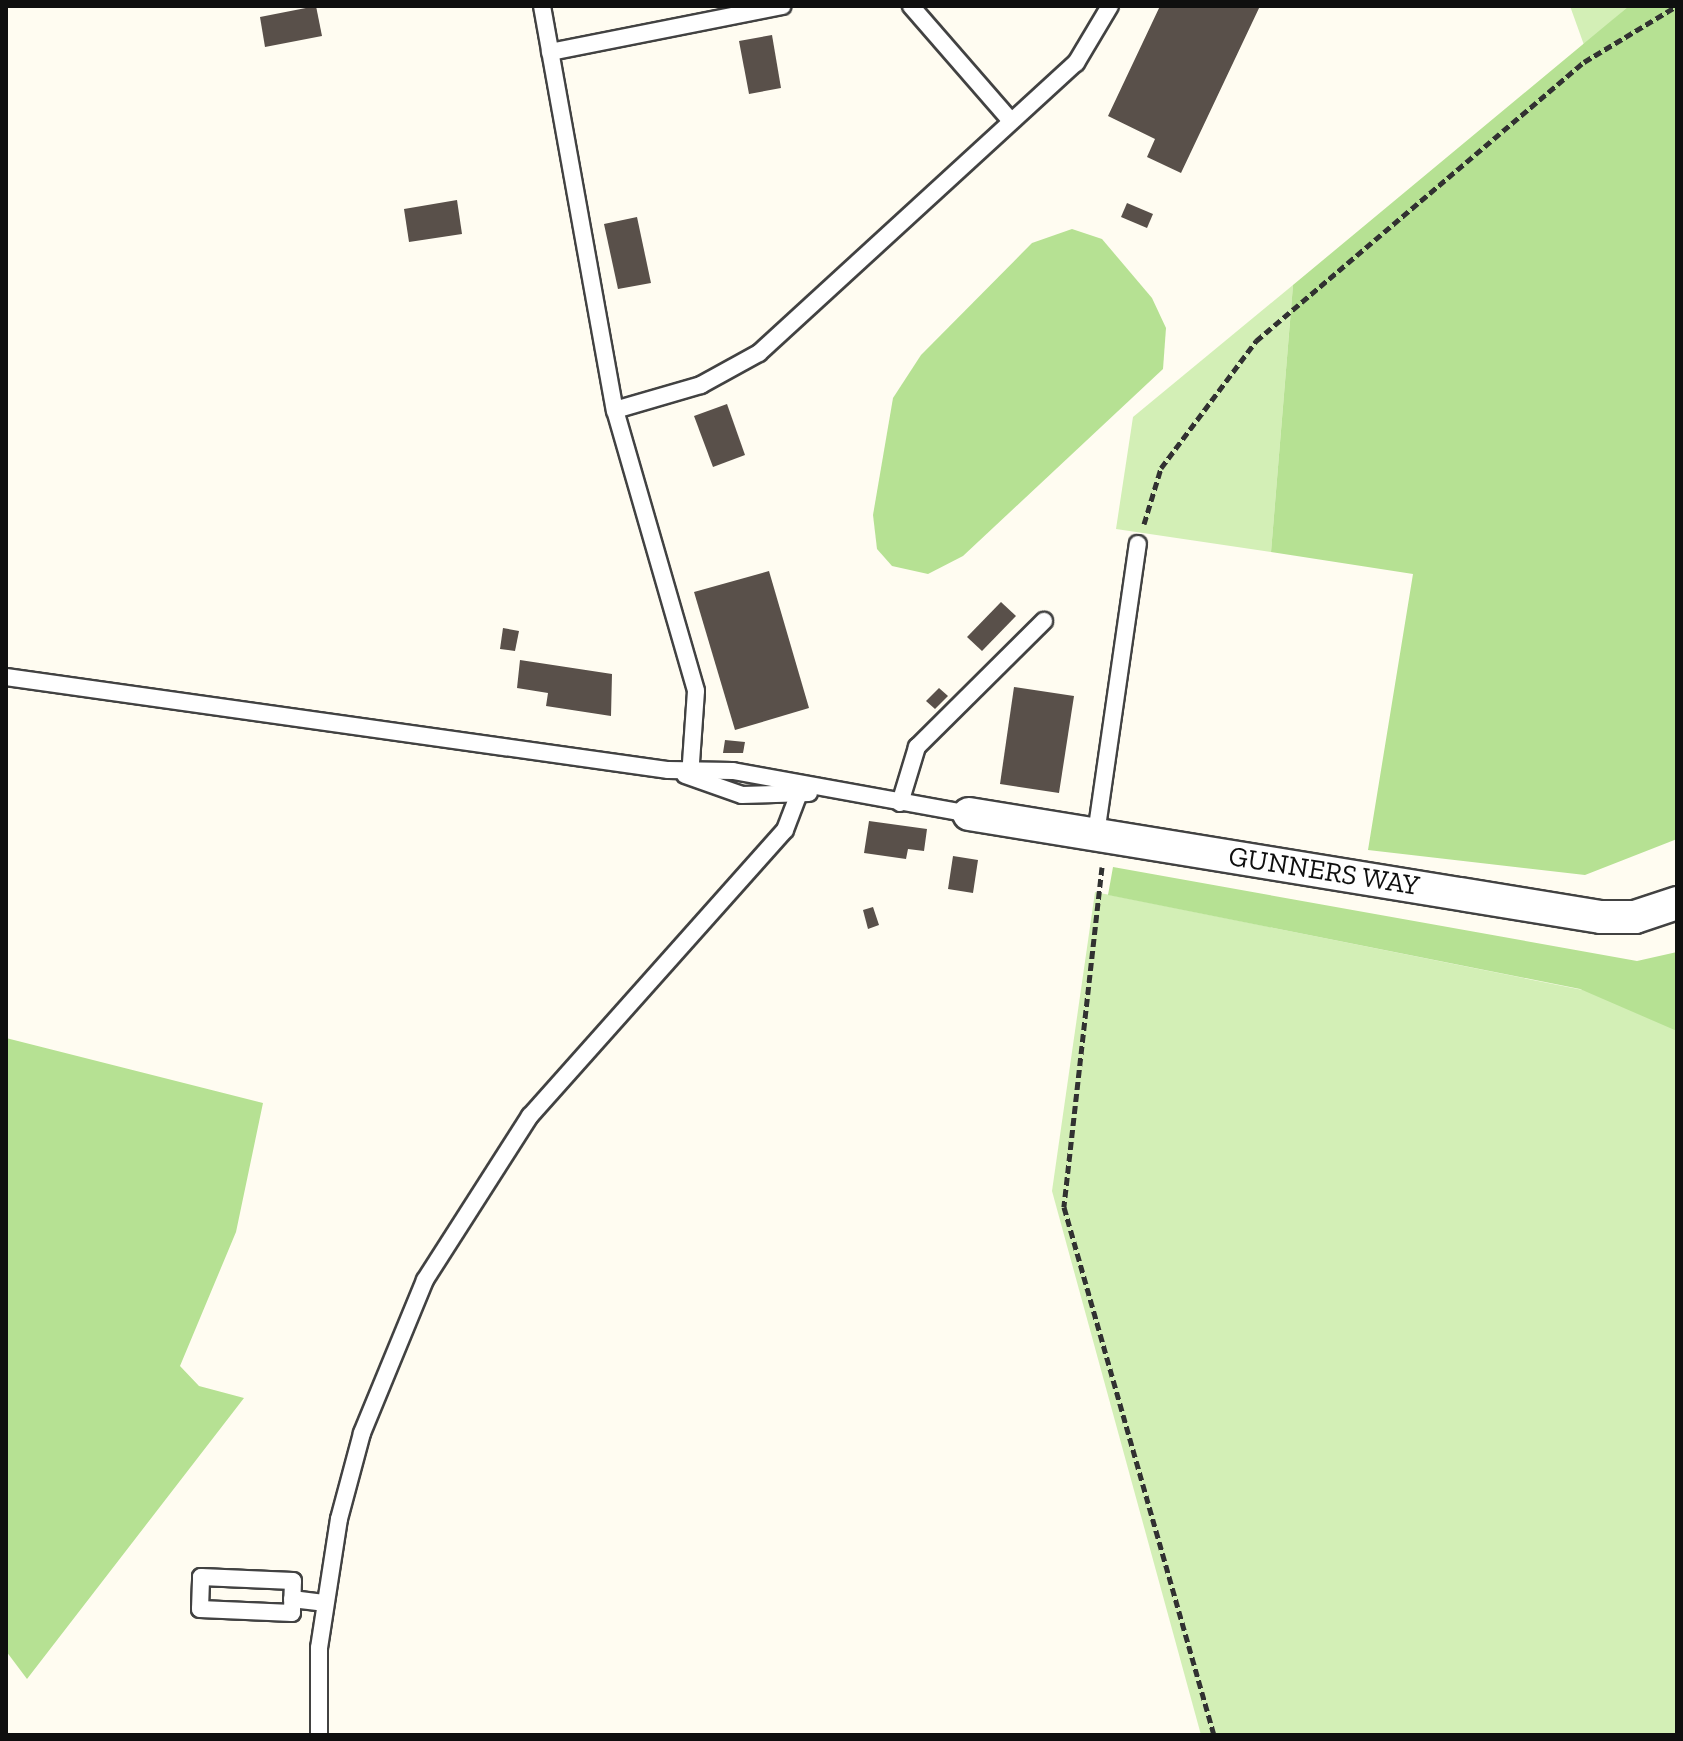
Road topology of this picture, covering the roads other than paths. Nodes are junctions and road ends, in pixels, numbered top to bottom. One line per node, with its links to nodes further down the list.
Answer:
1 (542, 6): 5 (lane)
2 (782, 6): 5 (lane)
3 (911, 6): 6 (lane)
4 (1110, 6): 6 (lane)
5 (550, 52): 7 (lane)
6 (1011, 121): 7 (lane)
7 (615, 410): 11 (lane)
8 (1138, 544): 15 (lane)
9 (1044, 621): 13 (lane)
10 (6, 677): 11 (lane)
11 (690, 774): 12 (lane)
12 (800, 792): 13 (lane); 18 (lane)
13 (900, 803): 14 (lane)
14 (969, 814): 15 (street, GUNNERS WAY)
15 (1096, 834): 16 (street, GUNNERS WAY)
16 (1677, 903)
17 (292, 1599): 17 (lane); 18 (lane)
18 (324, 1603): 19 (lane)
19 (319, 1735)

